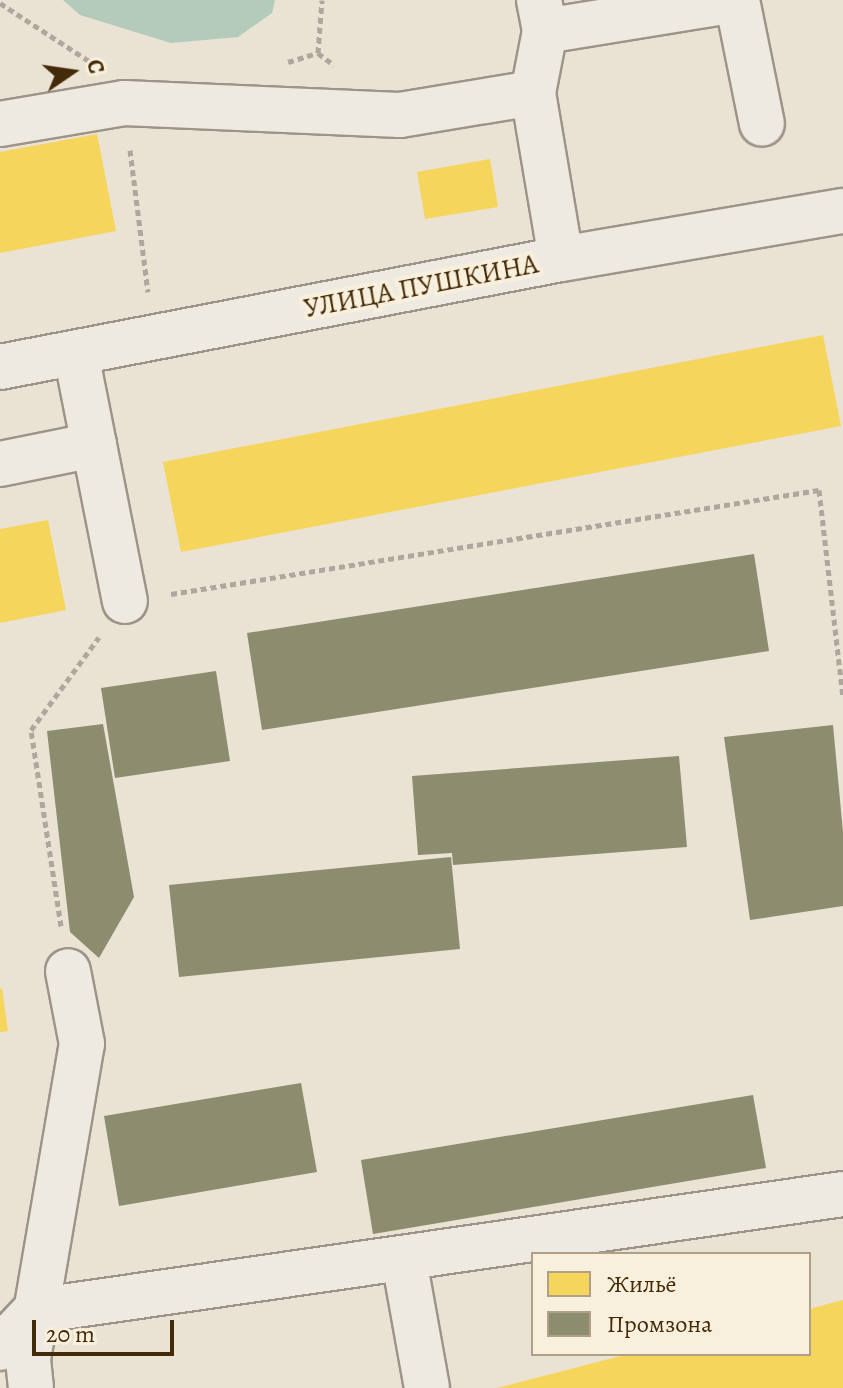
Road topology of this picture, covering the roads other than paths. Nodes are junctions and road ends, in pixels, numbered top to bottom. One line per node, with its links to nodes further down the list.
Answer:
1 (737, 0): 2 (street); 5 (street)
2 (542, 16): 3 (street)
3 (533, 93): 4 (street); 7 (street)
4 (0, 124)
5 (762, 124)
6 (843, 211): 7 (street, УЛИЦА ПУШКИНА)
7 (561, 259): 8 (street, УЛИЦА ПУШКИНА)
8 (76, 354): 9 (street, УЛИЦА ПУШКИНА); 10 (street)
9 (0, 367)
10 (94, 445): 11 (street); 12 (street)
11 (0, 464)
12 (125, 601)
13 (68, 971): 16 (street)
14 (843, 1194): 15 (street)
15 (404, 1260): 16 (street); 19 (street)
16 (35, 1311): 17 (street); 18 (street)
17 (0, 1348)
18 (31, 1388)
19 (427, 1388)

